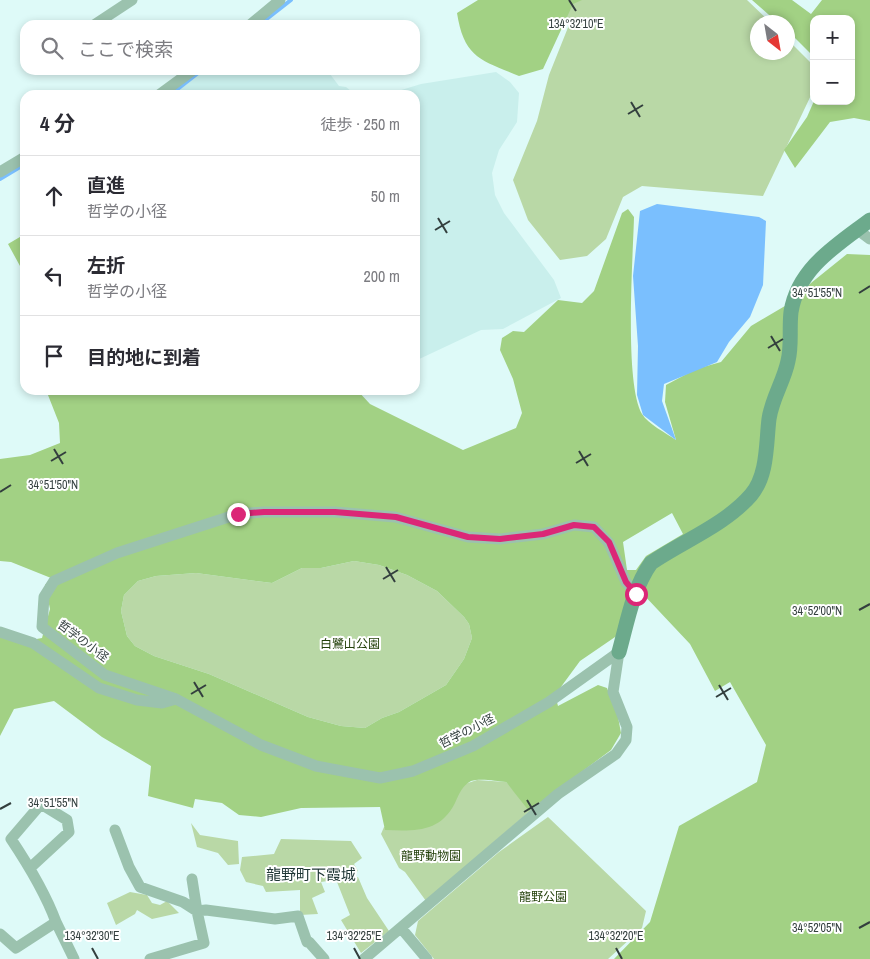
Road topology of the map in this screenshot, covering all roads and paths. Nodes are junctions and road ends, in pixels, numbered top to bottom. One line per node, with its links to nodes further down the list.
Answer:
1 (132, 0): 3 (street)
2 (280, 0): 4 (street)
3 (102, 20)
4 (256, 20)
5 (186, 75): 6 (street)
6 (166, 90)
7 (20, 159): 8 (street)
8 (3, 167)
9 (870, 220): 10 (street)
10 (864, 234): 11 (street)
11 (636, 594): 13 (street); 14 (street, 哲学の小径)
12 (0, 632): 14 (street)
13 (619, 652): 14 (street, 哲学の小径); 20 (street)
14 (176, 699)
15 (115, 830): 18 (street)
16 (30, 868): 16 (street); 19 (street)
17 (192, 879): 18 (street)
18 (197, 911): 23 (street); 24 (street)
19 (56, 922): 21 (street); 22 (street)
20 (401, 928): 25 (street); 26 (street)
21 (0, 934)
22 (74, 959)
23 (150, 959)
24 (324, 959)
25 (364, 959)
26 (427, 959)

